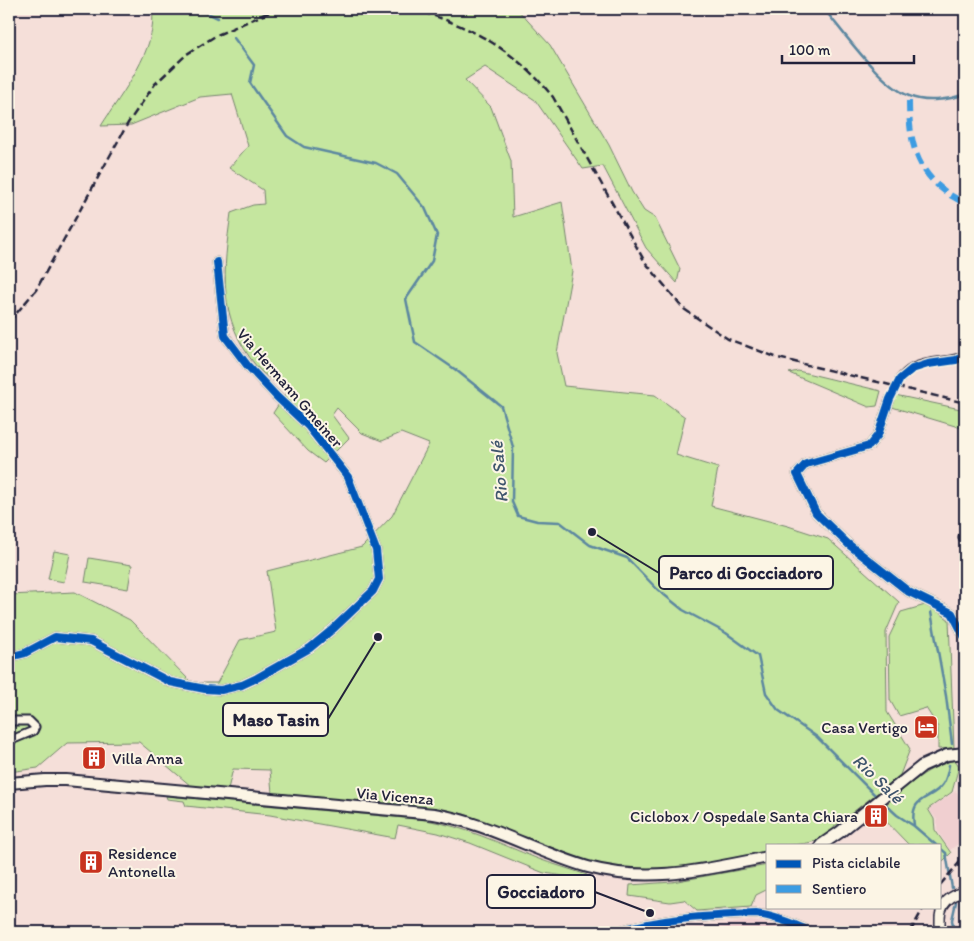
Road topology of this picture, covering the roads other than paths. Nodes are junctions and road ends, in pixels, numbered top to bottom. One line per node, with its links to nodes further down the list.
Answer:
1 (217, 262): 6 (street, Via Hermann Gmeiner)
2 (965, 356): 3 (street)
3 (900, 379)
4 (890, 399): 5 (street)
5 (965, 638)
6 (9, 658)
7 (9, 722): 8 (street)
8 (9, 741)
9 (965, 753): 11 (main road)
10 (9, 783): 12 (main road, Via Vicenza)
11 (822, 844)
12 (766, 857)
13 (965, 891): 16 (street)
14 (616, 932): 15 (street)
15 (811, 932)
16 (941, 932)

